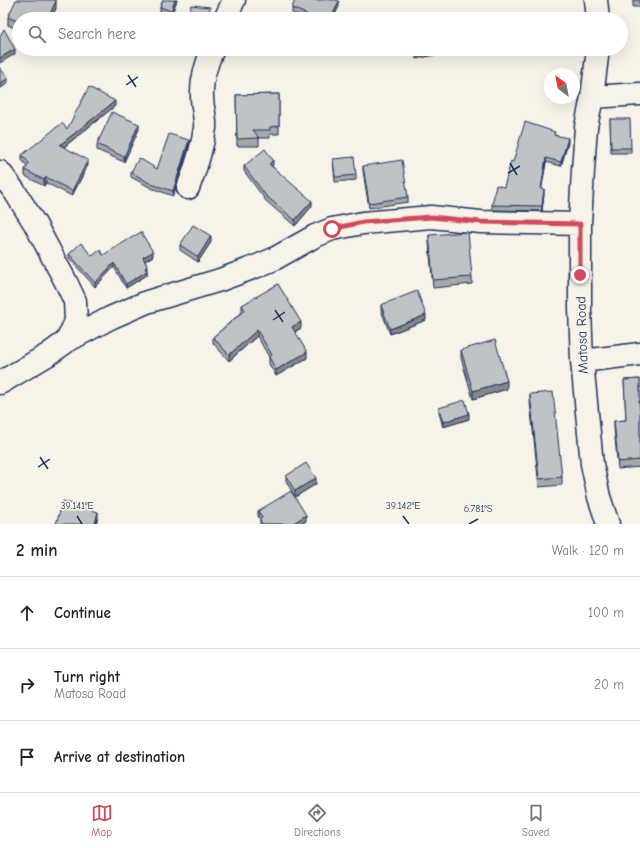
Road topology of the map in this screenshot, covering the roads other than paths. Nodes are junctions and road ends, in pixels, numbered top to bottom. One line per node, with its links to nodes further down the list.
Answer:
1 (234, 0): 3 (street)
2 (596, 0): 4 (street)
3 (228, 12)
4 (597, 12)
5 (210, 56): 10 (street)
6 (597, 56): 8 (street, Matosa Road)
7 (640, 94): 8 (street)
8 (592, 96): 11 (street, Matosa Road)
9 (0, 172): 12 (street)
10 (188, 188)
11 (580, 224): 12 (street); 14 (street, Matosa Road)
12 (67, 341): 15 (street)
13 (640, 354): 14 (street)
14 (582, 361): 16 (street, Matosa Road)
15 (0, 383)
16 (608, 524)

